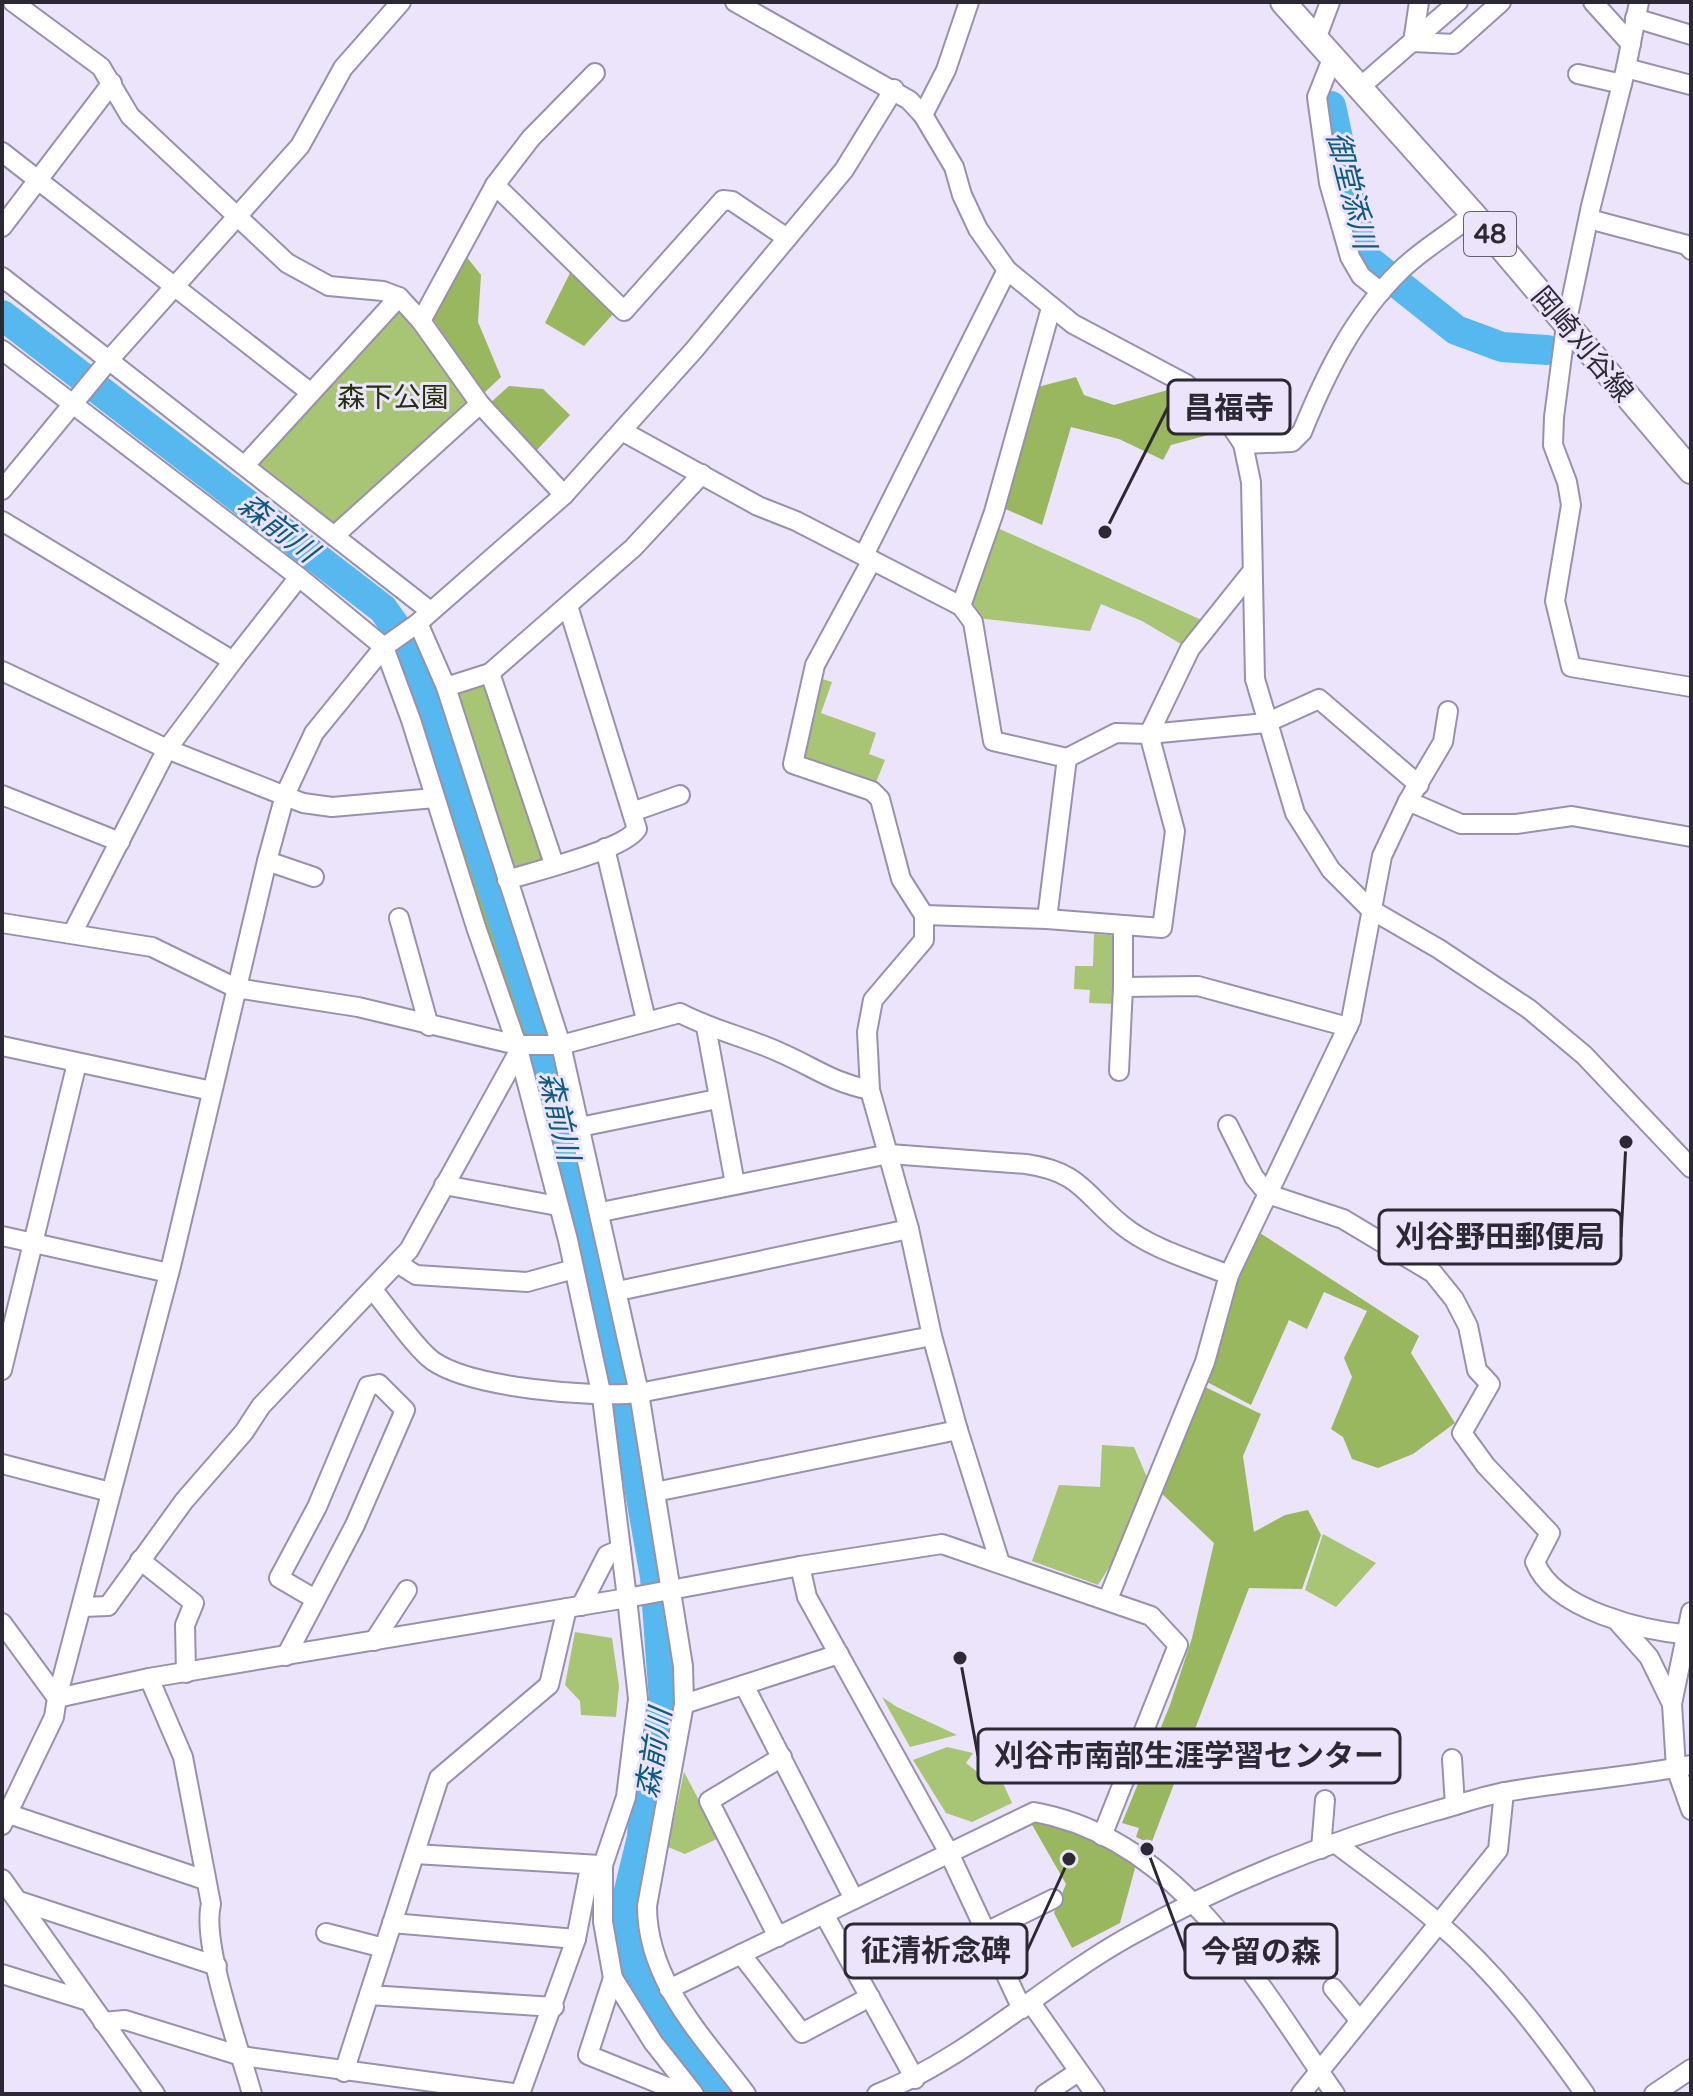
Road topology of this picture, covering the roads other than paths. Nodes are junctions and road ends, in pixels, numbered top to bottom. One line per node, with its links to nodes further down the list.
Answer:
1 (13, 2): 20 (street)
2 (401, 2): 29 (street)
3 (735, 2): 23 (street)
4 (969, 2): 24 (street)
5 (1330, 2): 13 (street)
6 (1419, 2): 14 (street)
7 (1458, 2): 14 (street)
8 (1501, 2): 14 (street)
9 (1593, 2): 15 (street)
10 (1292, 7): 13 (main road, 岡崎刈谷線 / 48)
11 (1637, 10): 12 (street); 15 (street)
12 (1691, 35)
13 (1316, 39): 16 (main road, 岡崎刈谷線 / 48)
14 (1413, 42): 22 (street)
15 (1631, 44): 19 (street)
16 (1332, 59): 22 (main road, 岡崎刈谷線 / 48); 37 (street)
17 (595, 73): 27 (street)
18 (1578, 74): 19 (street)
19 (1624, 76): 21 (street); 30 (street)
20 (112, 83): 26 (street); 29 (street)
21 (1691, 85)
22 (1359, 88): 28 (main road, 岡崎刈谷線 / 48)
23 (894, 89): 24 (street); 32 (street)
24 (923, 115): 34 (street)
25 (2, 152): 26 (street)
26 (38, 180): 31 (street); 36 (street)
27 (495, 185): 32 (street); 40 (street)
28 (1473, 214): 37 (street); 41 (main road, 岡崎刈谷線 / 48)
29 (235, 216): 36 (street); 38 (street)
30 (1589, 219): 33 (street); 41 (street)
31 (2, 227)
32 (787, 238): 47 (street)
33 (1691, 250)
34 (1007, 270): 39 (street); 56 (street)
35 (2, 277): 43 (street)
36 (175, 287): 43 (street); 44 (street)
37 (1381, 292): 48 (street)
38 (399, 297): 40 (street); 44 (street)
39 (1051, 308): 48 (street); 60 (street)
40 (421, 321): 45 (street)
41 (1566, 325): 50 (main road, 岡崎刈谷線 / 48); 67 (street)
42 (2, 350): 46 (street)
43 (109, 360): 46 (street); 49 (street)
44 (311, 393): 49 (street)
45 (480, 404): 53 (street); 55 (street)
46 (72, 406): 52 (street); 58 (street)
47 (622, 431): 51 (street); 53 (street)
48 (1243, 444): 57 (street)
49 (246, 464): 55 (street)
50 (1691, 471)
51 (702, 474): 56 (street); 59 (street)
52 (2, 490)
53 (564, 495): 61 (street)
54 (2, 521): 63 (street)
55 (334, 536): 61 (street)
56 (868, 557): 60 (street); 87 (street)
57 (1250, 574): 69 (street); 70 (street)
58 (299, 577): 62 (street); 63 (street)
59 (568, 606): 65 (street); 78 (street)
60 (961, 606): 72 (street)
61 (424, 616): 62 (street); 66 (street)
62 (384, 647): 75 (street); 77 (street)
63 (233, 661): 71 (street)
64 (2, 671): 71 (street)
65 (490, 673): 66 (street); 83 (street)
66 (446, 687): 85 (street)
67 (1691, 687)
68 (1448, 711): 73 (street)
69 (1266, 723): 70 (street); 73 (street); 86 (street)
70 (1149, 734): 72 (street); 91 (street)
71 (167, 749): 75 (street); 80 (street)
72 (1067, 758): 89 (street)
73 (1413, 793): 79 (street); 86 (street)
74 (2, 795): 80 (street)
75 (285, 795): 77 (street); 82 (street)
76 (680, 795): 78 (street)
77 (435, 798): 101 (street)
78 (632, 812): 81 (street)
79 (1691, 837)
80 (120, 842): 92 (street)
81 (605, 848): 83 (street); 95 (street)
82 (267, 861): 84 (street); 94 (street)
83 (554, 864): 85 (street)
84 (314, 877)
85 (507, 880): 99 (street)
86 (1370, 909): 98 (street); 110 (street)
87 (924, 915): 89 (street); 104 (street)
88 (399, 918): 96 (street)
89 (1047, 919): 91 (street)
90 (2, 923): 92 (street)
91 (1123, 926): 93 (street)
92 (73, 932): 94 (street)
93 (1123, 987): 98 (street); 103 (street)
94 (236, 988): 96 (street); 105 (street)
95 (646, 1020): 97 (street); 99 (street)
96 (429, 1026): 101 (street)
97 (706, 1027): 104 (street); 106 (street)
98 (1348, 1027): 113 (street)
99 (561, 1045): 101 (street); 108 (street)
100 (2, 1046): 102 (street)
101 (518, 1049): 112 (street); 114 (street)
102 (77, 1063): 105 (street); 118 (street)
103 (1119, 1071)
104 (870, 1090): 109 (street)
105 (212, 1091): 121 (street)
106 (717, 1099): 108 (street); 111 (street)
107 (1228, 1125): 113 (street)
108 (580, 1127): 115 (street)
109 (889, 1154): 111 (street); 116 (street); 122 (street)
110 (1691, 1168)
111 (735, 1184): 115 (street)
112 (444, 1185): 114 (street); 119 (street)
113 (1268, 1194): 122 (street); 145 (street)
114 (558, 1206): 120 (street)
115 (601, 1212): 124 (street)
116 (909, 1229): 124 (street); 125 (street)
117 (2, 1236): 118 (street)
118 (35, 1242): 121 (street); 126 (street)
119 (397, 1263): 120 (street); 123 (street)
120 (574, 1269): 128 (street)
121 (169, 1273): 131 (street)
122 (1229, 1275): 141 (street)
123 (373, 1290): 128 (street); 134 (street)
124 (618, 1291): 127 (street)
125 (932, 1336): 127 (street); 129 (street)
126 (2, 1370)
127 (639, 1393): 128 (street); 132 (street)
128 (602, 1397): 133 (street)
129 (958, 1430): 132 (street); 135 (street)
130 (2, 1464): 131 (street)
131 (110, 1492): 142 (street)
132 (655, 1492): 137 (street)
133 (621, 1549): 139 (street); 143 (street)
134 (140, 1560): 142 (street); 151 (street)
135 (1000, 1563): 136 (street); 141 (street)
136 (800, 1566): 137 (street); 149 (street)
137 (671, 1589): 139 (street); 155 (street)
138 (407, 1590): 148 (street)
139 (627, 1598): 143 (street); 169 (street)
140 (315, 1599): 140 (street); 150 (street)
141 (1108, 1599): 165 (street)
142 (83, 1607): 154 (street)
143 (574, 1607): 148 (street); 168 (street)
144 (1691, 1612): 147 (street)
145 (1617, 1621): 147 (street); 156 (street)
146 (2, 1623): 154 (street)
147 (1689, 1635): 156 (street)
148 (374, 1641): 150 (street)
149 (839, 1654): 153 (street); 167 (street)
150 (286, 1656): 151 (street)
151 (186, 1673): 152 (street)
152 (149, 1678): 154 (street); 171 (street)
153 (744, 1685): 155 (street); 157 (street)
154 (57, 1698): 164 (street)
155 (684, 1704): 189 (street)
156 (1672, 1704): 159 (street)
157 (782, 1757): 172 (street); 181 (street)
158 (1452, 1759): 162 (street)
159 (1684, 1766): 160 (street); 163 (street)
160 (1504, 1792): 162 (street); 178 (street)
161 (1325, 1800): 166 (street)
162 (1455, 1805): 166 (street)
163 (1691, 1810)
164 (5, 1820): 171 (street)
165 (1102, 1836): 167 (street); 175 (street)
166 (1328, 1846): 175 (street); 178 (street)
167 (949, 1853): 172 (street); 179 (street)
168 (415, 1854): 169 (street); 177 (street)
169 (596, 1866): 182 (street); 187 (street)
170 (2, 1879): 174 (street)
171 (205, 1880): 185 (street)
172 (854, 1899): 176 (street)
173 (1053, 1899): 179 (street)
174 (19, 1901): 185 (street); 192 (street)
175 (1194, 1903): 193 (street); 199 (street)
176 (824, 1914): 181 (street); 191 (street)
177 (392, 1923): 182 (street); 183 (street)
178 (1438, 1923): 195 (street); 217 (street)
179 (988, 1931): 193 (street)
180 (326, 1933): 183 (street)
181 (778, 1937): 184 (street)
182 (576, 1939): 194 (street)
183 (384, 1948): 190 (street)
184 (741, 1954): 189 (street); 191 (street)
185 (217, 1966): 197 (street)
186 (2, 1974): 192 (street)
187 (613, 1978): 209 (street); 210 (street)
188 (1333, 1988): 195 (street)
189 (669, 1989): 211 (street)
190 (369, 1995): 194 (street); 200 (street)
191 (870, 1997): 203 (street)
192 (88, 2001): 196 (street)
193 (1026, 2006): 201 (street); 203 (street)
194 (554, 2007): 208 (street)
195 (1360, 2021): 199 (street)
196 (103, 2022): 197 (street); 205 (street)
197 (241, 2056): 200 (street); 206 (street)
198 (1691, 2069): 218 (street)
199 (1319, 2071): 215 (street); 216 (street)
200 (344, 2072): 202 (street)
201 (1078, 2072): 213 (street); 214 (street)
202 (397, 2075): 204 (street); 207 (street)
203 (915, 2079): 212 (street)
204 (476, 2091): 208 (street)
205 (155, 2094)
206 (252, 2094)
207 (393, 2094)
208 (521, 2094)
209 (685, 2094)
210 (694, 2094)
211 (746, 2094)
212 (877, 2094)
213 (1045, 2094)
214 (1095, 2094)
215 (1301, 2094)
216 (1335, 2094)
217 (1585, 2094)
218 (1654, 2094)

